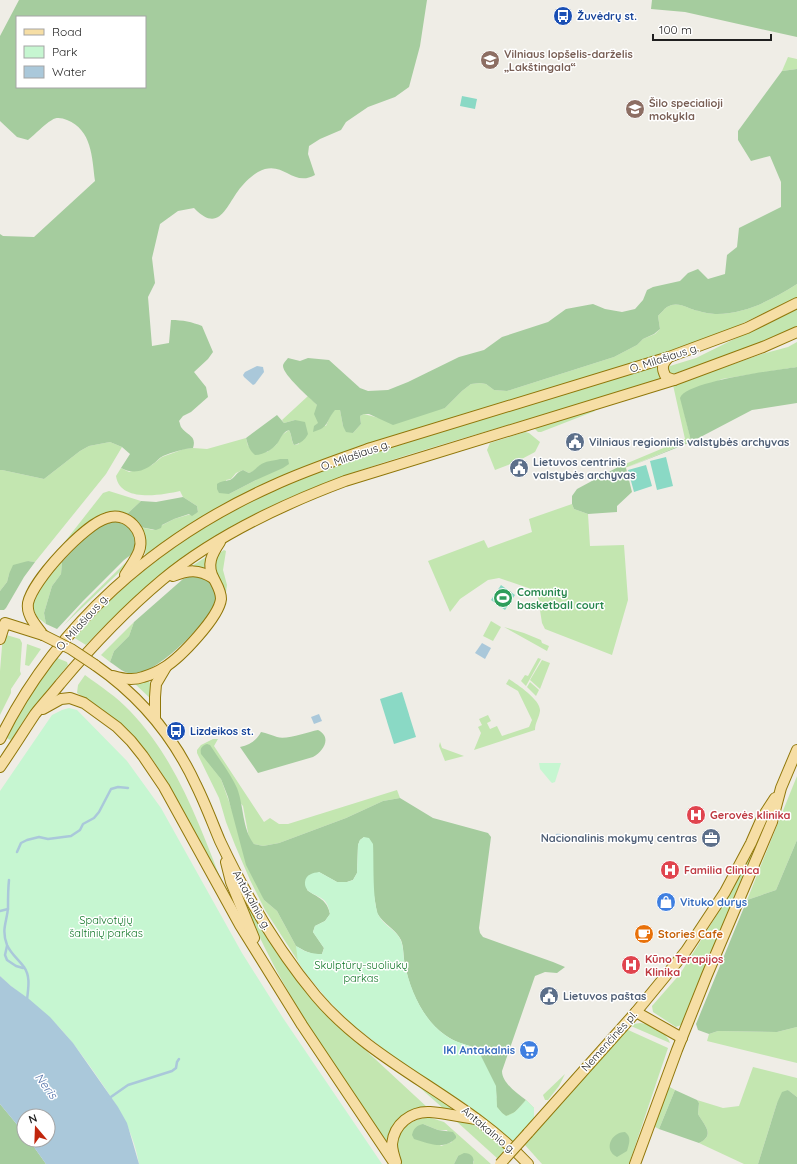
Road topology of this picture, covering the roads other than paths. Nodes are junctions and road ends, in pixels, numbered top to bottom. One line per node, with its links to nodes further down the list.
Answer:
1 (797, 303): 3 (main road, O. Milašiaus g.)
2 (797, 332): 4 (main road, O. Milašiaus g.)
3 (669, 357): 4 (main road); 8 (main road, O. Milašiaus g.)
4 (674, 380): 5 (main road, O. Milašiaus g.)
5 (221, 540): 6 (main road); 7 (main road, O. Milašiaus g.)
6 (213, 578): 7 (main road); 11 (main road)
7 (162, 580): 13 (main road, O. Milašiaus g.)
8 (121, 581): 9 (main road); 15 (main road, O. Milašiaus g.)
9 (43, 635): 10 (main road, Antakalnio g.); 12 (main road, Antakalnio g., bridge)
10 (0, 639)
11 (166, 666): 12 (main road); 14 (main road)
12 (109, 675): 14 (main road, Antakalnio g.)
13 (36, 713): 17 (main road, O. Milašiaus g.); 20 (main road, Antakalnio g.)
14 (155, 718): 19 (main road, Antakalnio g.)
15 (0, 739)
16 (797, 750): 18 (main road, Nemenčinės pl.)
17 (0, 767)
18 (781, 788): 21 (main road, Nemenčinės pl.); 22 (main road, Nemenčinės pl.)
19 (220, 840): 20 (main road); 23 (main road, Antakalnio g.)
20 (270, 973): 24 (main road, Antakalnio g.)
21 (636, 1012): 22 (main road); 25 (main road, Nemenčinės pl., bridge)
22 (682, 1038): 27 (main road, Nemenčinės pl.)
23 (478, 1120): 24 (main road); 26 (main road, Antakalnio g.)
24 (395, 1164)
25 (500, 1164)
26 (528, 1164)
27 (635, 1164)

